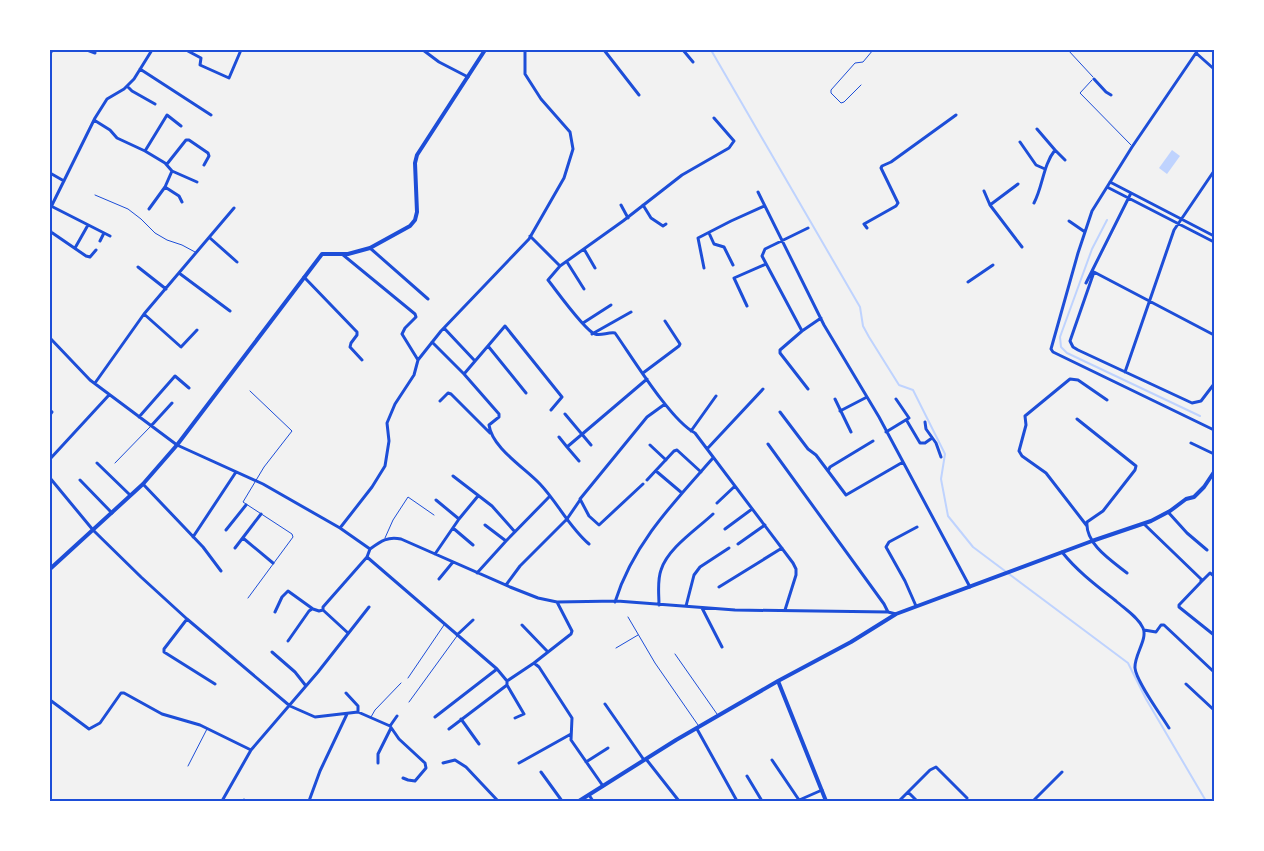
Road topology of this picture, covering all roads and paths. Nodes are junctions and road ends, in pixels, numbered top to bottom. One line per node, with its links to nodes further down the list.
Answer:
1 (52, 50): 15 (street)
2 (87, 50): 14 (street)
3 (152, 50): 17 (street)
4 (186, 50): 5 (street)
5 (240, 50)
6 (423, 50): 19 (street)
7 (485, 50): 19 (street)
8 (525, 50): 76 (street)
9 (604, 50): 23 (street)
10 (682, 50): 16 (street)
11 (873, 50): 21 (lane)
12 (1068, 50): 20 (lane)
13 (1197, 52): 18 (street); 33 (street)
14 (95, 53)
15 (50, 54)
16 (693, 62)
17 (140, 69): 22 (street); 26 (street)
18 (1214, 69)
19 (468, 77): 84 (street)
20 (1094, 79): 24 (street); 33 (lane)
21 (861, 85)
22 (127, 86): 25 (street); 29 (street)
23 (639, 95)
24 (1111, 95)
25 (155, 104)
26 (211, 115)
27 (956, 115): 71 (street)
28 (714, 118): 58 (street)
29 (94, 120): 35 (street); 43 (street)
30 (180, 126): 35 (street)
31 (1037, 129): 34 (street)
32 (1020, 142): 39 (street)
33 (1132, 147): 45 (street)
34 (1055, 150): 36 (street); 39 (street)
35 (145, 151): 37 (street)
36 (1065, 160)
37 (167, 164): 38 (street); 40 (street)
38 (204, 164)
39 (1045, 169): 55 (street)
40 (172, 171): 44 (street); 47 (street)
41 (1214, 171): 64 (street)
42 (50, 173): 43 (street)
43 (64, 181): 60 (street)
44 (197, 182)
45 (1110, 182): 48 (street); 51 (street)
46 (1018, 184): 57 (street)
47 (165, 187): 54 (street); 62 (street)
48 (1107, 187): 53 (street); 72 (street)
49 (984, 191): 57 (street)
50 (758, 192): 59 (street)
51 (1131, 193): 53 (street); 64 (street)
52 (95, 195): 87 (lane)
53 (1128, 198): 67 (street); 101 (street)
54 (182, 202)
55 (1034, 203)
56 (621, 205): 63 (street)
57 (990, 205): 82 (street)
58 (643, 206): 63 (street); 66 (street)
59 (764, 206): 74 (street); 80 (street)
60 (51, 208): 68 (street)
61 (234, 208): 78 (street)
62 (149, 209)
63 (628, 218): 85 (street)
64 (1181, 219): 67 (street); 77 (street)
65 (1069, 222): 72 (street)
66 (666, 224)
67 (1178, 224): 81 (street); 105 (street)
68 (88, 225): 73 (street); 83 (street)
69 (50, 228): 83 (street)
70 (808, 228): 80 (street)
71 (867, 228)
72 (1085, 232): 156 (street)
73 (104, 233): 75 (street); 79 (street)
74 (709, 233): 92 (street); 97 (street)
75 (110, 236)
76 (530, 236): 94 (street); 114 (street)
77 (1214, 236)
78 (210, 238): 87 (street); 89 (street)
79 (100, 241)
80 (782, 241): 91 (street); 111 (street)
81 (1214, 242)
82 (1022, 247)
83 (75, 248): 86 (street)
84 (370, 248): 88 (street); 104 (street)
85 (584, 249): 90 (street); 96 (street)
86 (96, 250)
87 (196, 253): 98 (street)
88 (342, 254): 99 (street); 123 (street)
89 (238, 262)
90 (567, 262): 94 (street); 103 (street)
91 (766, 264): 107 (street); 116 (street)
92 (733, 265)
93 (993, 265): 100 (street)
94 (560, 266): 113 (street)
95 (138, 267): 102 (street)
96 (595, 268)
97 (704, 268)
98 (179, 273): 102 (street); 108 (street)
99 (304, 277): 122 (street); 167 (street)
100 (968, 282)
101 (1086, 283)
102 (166, 288): 110 (street)
103 (584, 289)
104 (428, 299)
105 (1150, 301): 118 (street); 126 (street); 126 (street)
106 (611, 305): 113 (street)
107 (747, 306)
108 (230, 311)
109 (631, 312): 117 (street)
110 (144, 314): 115 (street); 129 (street)
111 (821, 318): 116 (street); 138 (street)
112 (665, 321): 125 (street)
113 (583, 323): 117 (street)
114 (444, 328): 120 (street); 124 (street)
115 (197, 330)
116 (802, 330): 133 (street)
117 (592, 334): 125 (street)
118 (1214, 334)
119 (50, 338): 129 (street)
120 (432, 342): 123 (street); 127 (street)
121 (488, 346): 124 (street); 135 (street); 146 (street)
122 (362, 360)
123 (418, 360): 215 (street)
124 (475, 361): 127 (street)
125 (643, 372): 128 (street)
126 (1125, 372): 130 (street)
127 (464, 374): 160 (street)
128 (648, 379): 144 (street); 161 (street)
129 (96, 383): 136 (street)
130 (1214, 384)
131 (189, 388): 151 (street)
132 (763, 389): 171 (street)
133 (808, 389)
134 (250, 391): 190 (lane)
135 (526, 393)
136 (109, 395): 151 (street); 175 (street)
137 (716, 396): 157 (street)
138 (867, 398): 147 (street); 159 (street)
139 (835, 399): 147 (street)
140 (896, 399): 153 (street)
141 (1107, 400): 213 (street)
142 (440, 401): 160 (street)
143 (172, 402): 155 (street)
144 (666, 404): 157 (street); 198 (street)
145 (50, 410): 150 (street)
146 (551, 410)
147 (840, 411): 158 (street)
148 (780, 412): 182 (street)
149 (566, 414): 161 (street)
150 (50, 415)
151 (140, 417): 155 (street)
152 (1077, 419): 213 (street)
153 (907, 421): 159 (street); 163 (street)
154 (925, 422): 163 (street)
155 (151, 426): 167 (street); 180 (lane)
156 (1214, 430)
157 (691, 432): 171 (street)
158 (851, 432)
159 (886, 432): 178 (street)
160 (490, 434): 197 (street)
161 (582, 434): 168 (street); 170 (street)
162 (559, 437): 170 (street)
163 (932, 438): 173 (street)
164 (873, 441): 182 (street)
165 (1191, 443): 172 (street)
166 (768, 444): 261 (street)
167 (177, 445): 183 (street); 191 (street)
168 (591, 445)
169 (650, 445): 176 (street)
170 (567, 447): 177 (street)
171 (707, 449): 174 (street)
172 (1214, 454)
173 (941, 457)
174 (713, 458): 184 (street); 193 (street)
175 (50, 459)
176 (666, 460): 181 (street); 184 (street)
177 (579, 461)
178 (903, 462): 182 (street); 248 (street)
179 (97, 463): 195 (street)
180 (115, 463)
181 (656, 471): 189 (street); 194 (street)
182 (828, 471)
183 (236, 472): 190 (street); 221 (street)
184 (701, 472): 194 (street)
185 (1214, 472): 203 (street)
186 (453, 476): 196 (street)
187 (50, 478): 218 (street)
188 (80, 480): 204 (street)
189 (648, 480)
190 (255, 481): 201 (lane); 215 (street)
191 (143, 484): 195 (street); 221 (street)
192 (643, 484): 198 (street)
193 (735, 486): 200 (street); 202 (street)
194 (682, 492): 251 (street)
195 (130, 496): 204 (street)
196 (478, 496): 208 (street); 220 (street)
197 (550, 496): 209 (street); 220 (street)
198 (580, 499): 209 (street)
199 (436, 500): 208 (street)
200 (717, 503)
201 (246, 505): 205 (lane); 219 (street)
202 (752, 508): 212 (street); 217 (street)
203 (1168, 512): 210 (street); 233 (street)
204 (112, 513): 218 (street)
205 (260, 514): 222 (street); 238 (lane)
206 (714, 514): 252 (street)
207 (434, 516): 223 (lane)
208 (459, 519): 216 (street)
209 (567, 519): 226 (street); 246 (street)
210 (1144, 524): 225 (street); 245 (street)
211 (485, 525): 224 (street)
212 (765, 526): 227 (street); 231 (street)
213 (1087, 526): 225 (street)
214 (917, 527): 254 (street)
215 (340, 528): 232 (street)
216 (452, 528): 228 (street); 235 (street)
217 (726, 529)
218 (92, 530): 239 (street); 264 (street)
219 (226, 530)
220 (515, 532): 224 (street)
221 (193, 537): 240 (street)
222 (243, 538): 229 (street); 238 (street)
223 (384, 539): 232 (street); 235 (street)
224 (506, 541): 241 (street)
225 (1092, 541): 234 (street); 242 (street)
226 (589, 544)
227 (738, 544)
228 (473, 545)
229 (235, 548)
230 (729, 548): 253 (street)
231 (782, 548): 247 (street); 259 (street)
232 (370, 549): 236 (street)
233 (1207, 550)
234 (1062, 552): 248 (street); 268 (street)
235 (435, 554): 237 (street)
236 (366, 556): 258 (street); 266 (street)
237 (453, 562): 241 (street); 244 (street)
238 (273, 563): 249 (lane)
239 (50, 569)
240 (221, 571)
241 (477, 573): 246 (street)
242 (1127, 573)
243 (1214, 576): 245 (street)
244 (439, 579)
245 (1201, 582): 272 (street)
246 (506, 585): 250 (street)
247 (719, 587)
248 (970, 587): 254 (street)
249 (248, 598)
250 (557, 602): 251 (street); 277 (street)
251 (615, 602): 252 (street)
252 (659, 605): 253 (street)
253 (686, 606): 256 (street)
254 (916, 606): 262 (street)
255 (369, 607): 269 (street)
256 (702, 608): 259 (street); 274 (street)
257 (313, 609): 258 (street); 260 (street); 273 (street)
258 (323, 610): 269 (street)
259 (785, 610): 261 (street)
260 (275, 612)
261 (888, 612): 262 (street)
262 (896, 614): 283 (street)
263 (628, 617): 270 (lane)
264 (187, 619): 286 (street); 293 (street)
265 (473, 620): 271 (street)
266 (444, 624): 271 (street); 282 (lane)
267 (522, 625): 277 (street)
268 (1144, 630): 281 (street); 305 (street)
269 (348, 633): 288 (street)
270 (638, 634): 275 (lane); 304 (lane)
271 (457, 635): 280 (street); 291 (lane)
272 (1214, 635)
273 (288, 642)
274 (722, 647)
275 (616, 648)
276 (272, 652): 288 (street)
277 (548, 652): 279 (street)
278 (675, 654): 299 (lane)
279 (534, 663): 285 (street); 308 (street)
280 (497, 669): 285 (street); 298 (street)
281 (1214, 672)
282 (408, 678)
283 (778, 681): 299 (street); 324 (street)
284 (401, 683): 300 (lane)
285 (507, 683): 301 (street); 302 (street)
286 (215, 684)
287 (1186, 684): 294 (street)
288 (306, 686): 293 (street)
289 (346, 693): 295 (street)
290 (50, 700): 306 (street)
291 (409, 702)
292 (605, 704): 312 (street)
293 (290, 706): 296 (street); 311 (street)
294 (1214, 710)
295 (358, 712): 296 (street); 300 (street)
296 (348, 713): 330 (street)
297 (397, 716): 303 (street)
298 (435, 717)
299 (719, 717): 304 (street)
300 (371, 718): 303 (street)
301 (515, 718)
302 (461, 719): 307 (street); 309 (street)
303 (390, 727): 315 (street); 322 (street)
304 (698, 728): 312 (street); 336 (street)
305 (1169, 728)
306 (208, 729): 311 (street); 318 (lane)
307 (449, 729)
308 (571, 734): 314 (street); 317 (street)
309 (479, 744)
310 (608, 748): 314 (street)
311 (251, 750): 329 (street)
312 (645, 759): 323 (street); 335 (street)
313 (772, 760): 328 (street)
314 (586, 762): 323 (street)
315 (378, 763)
316 (443, 763): 331 (street)
317 (519, 763)
318 (188, 766)
319 (541, 772): 332 (street)
320 (1062, 772): 341 (street)
321 (747, 776): 337 (street)
322 (403, 778)
323 (603, 786): 326 (street)
324 (822, 790): 328 (street); 338 (street)
325 (908, 792): 327 (street); 339 (street); 340 (street)
326 (589, 795): 333 (street); 334 (street)
327 (966, 798)
328 (798, 800)
329 (222, 801)
330 (309, 801)
331 (498, 801)
332 (562, 801)
333 (579, 801)
334 (593, 801)
335 (679, 801)
336 (737, 801)
337 (762, 801)
338 (826, 801)
339 (899, 801)
340 (917, 801)
341 (1033, 801)

